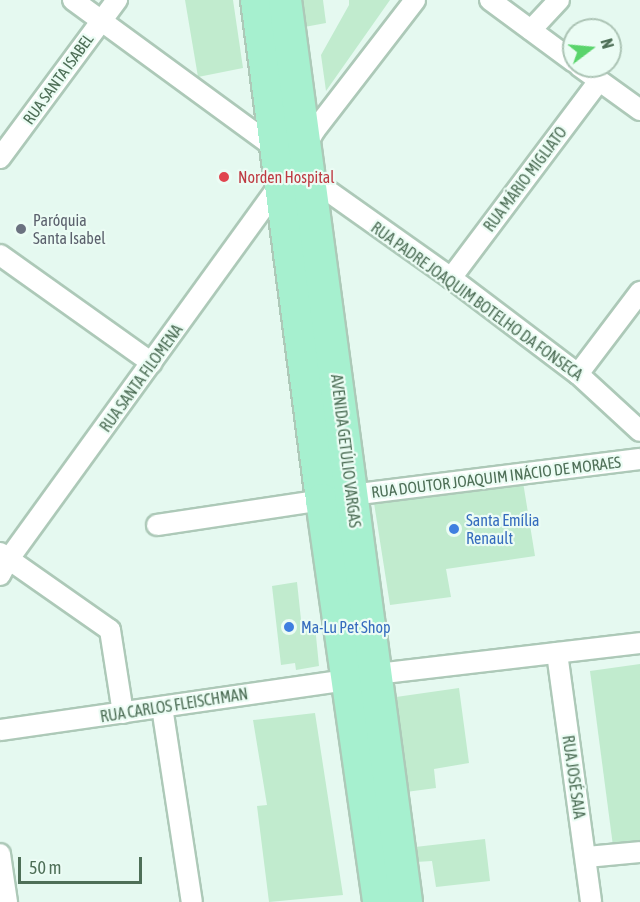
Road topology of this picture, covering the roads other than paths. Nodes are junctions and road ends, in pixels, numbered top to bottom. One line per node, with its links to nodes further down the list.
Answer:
1 (73, 0): 8 (street, RUA PADRE JOAQUIM BOTELHO DA FONSECA)
2 (117, 0): 8 (street, RUA SANTA ISABEL)
3 (257, 0): 15 (main road, AVENIDA GETÚLIO VARGAS)
4 (285, 0): 15 (main road, AVENIDA GETÚLIO VARGAS)
5 (415, 0): 15 (street, RUA SANTA FILOMENA)
6 (490, 0): 9 (street)
7 (559, 0): 9 (street)
8 (101, 20): 14 (street, RUA SANTA ISABEL); 15 (street, RUA PADRE JOAQUIM BOTELHO DA FONSECA)
9 (531, 30): 10 (street)
10 (562, 53)
11 (595, 78): 12 (street)
12 (599, 81): 13 (street); 17 (street, RUA MÁRIO MIGLIATO)
13 (640, 110)
14 (0, 158)
15 (293, 164): 17 (street, RUA PADRE JOAQUIM BOTELHO DA FONSECA); 19 (street, RUA SANTA FILOMENA); 23 (main road, AVENIDA GETÚLIO VARGAS)
16 (0, 255): 19 (street)
17 (451, 278): 20 (street, RUA PADRE JOAQUIM BOTELHO DA FONSECA)
18 (640, 291): 20 (street)
19 (152, 363): 25 (street, RUA SANTA FILOMENA)
20 (578, 374): 21 (street, RUA PADRE JOAQUIM BOTELHO DA FONSECA)
21 (640, 431)
22 (640, 459): 23 (street, RUA DOUTOR JOAQUIM INÁCIO DE MORAES)
23 (337, 497): 24 (street, RUA DOUTOR JOAQUIM INÁCIO DE MORAES); 28 (main road, AVENIDA GETÚLIO VARGAS)
24 (157, 525)
25 (3, 563): 30 (street)
26 (640, 644): 27 (street, RUA CARLOS FLEISCHMAN)
27 (557, 653): 28 (street, RUA CARLOS FLEISCHMAN); 34 (street, RUA JOSÉ SAIA)
28 (362, 677): 29 (street, RUA CARLOS FLEISCHMAN); 37 (main road, AVENIDA GETÚLIO VARGAS); 38 (main road, AVENIDA GETÚLIO VARGAS)
29 (162, 707): 30 (street, RUA CARLOS FLEISCHMAN); 36 (street)
30 (123, 713): 31 (street, RUA CARLOS FLEISCHMAN)
31 (0, 730)
32 (640, 852): 34 (street)
33 (0, 854): 35 (street)
34 (586, 857): 39 (street, RUA JOSÉ SAIA)
35 (7, 902)
36 (192, 902)
37 (379, 902)
38 (406, 902)
39 (591, 902)

